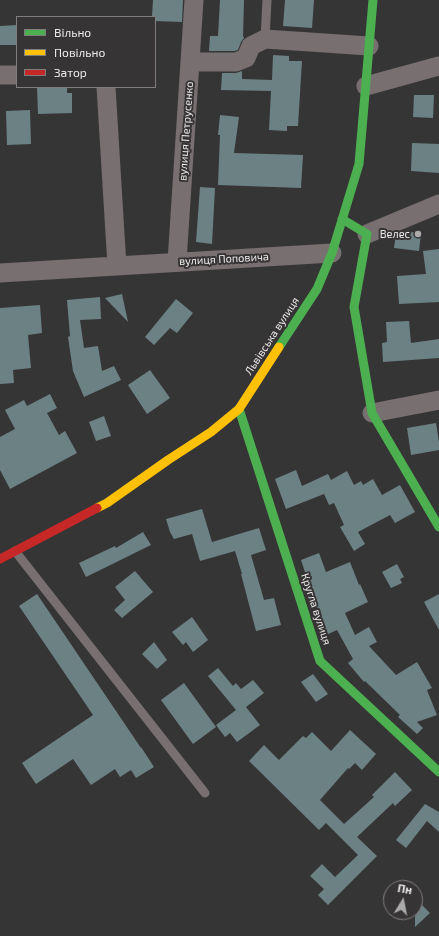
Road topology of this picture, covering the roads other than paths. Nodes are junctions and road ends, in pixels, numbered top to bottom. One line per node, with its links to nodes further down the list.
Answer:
1 (194, 0): 6 (street, вулиця Петрусенко)
2 (267, 0): 4 (lane)
3 (373, 0): 5 (street, Львівська вулиця)
4 (265, 39): 5 (street); 6 (street)
5 (369, 46): 10 (street, Львівська вулиця)
6 (190, 62): 16 (street, вулиця Петрусенко)
7 (439, 66): 10 (street)
8 (0, 75): 9 (street)
9 (16, 75)
10 (366, 86): 13 (street, Львівська вулиця)
11 (106, 88): 17 (street)
12 (439, 204): 14 (street)
13 (342, 219): 14 (street); 15 (street, Львівська вулиця)
14 (367, 234): 21 (street)
15 (332, 253): 16 (street, вулиця Поповича); 20 (street, Львівська вулиця)
16 (177, 262): 17 (street, вулиця Поповича)
17 (117, 266): 18 (street, вулиця Поповича)
18 (0, 273)
19 (439, 400): 21 (street)
20 (238, 409): 23 (street, Львівська вулиця); 25 (street, Кругла вулиця)
21 (372, 413): 22 (street)
22 (439, 527)
23 (15, 551): 24 (street, Львівська вулиця); 26 (lane)
24 (0, 559)
25 (439, 772)
26 (205, 793)

